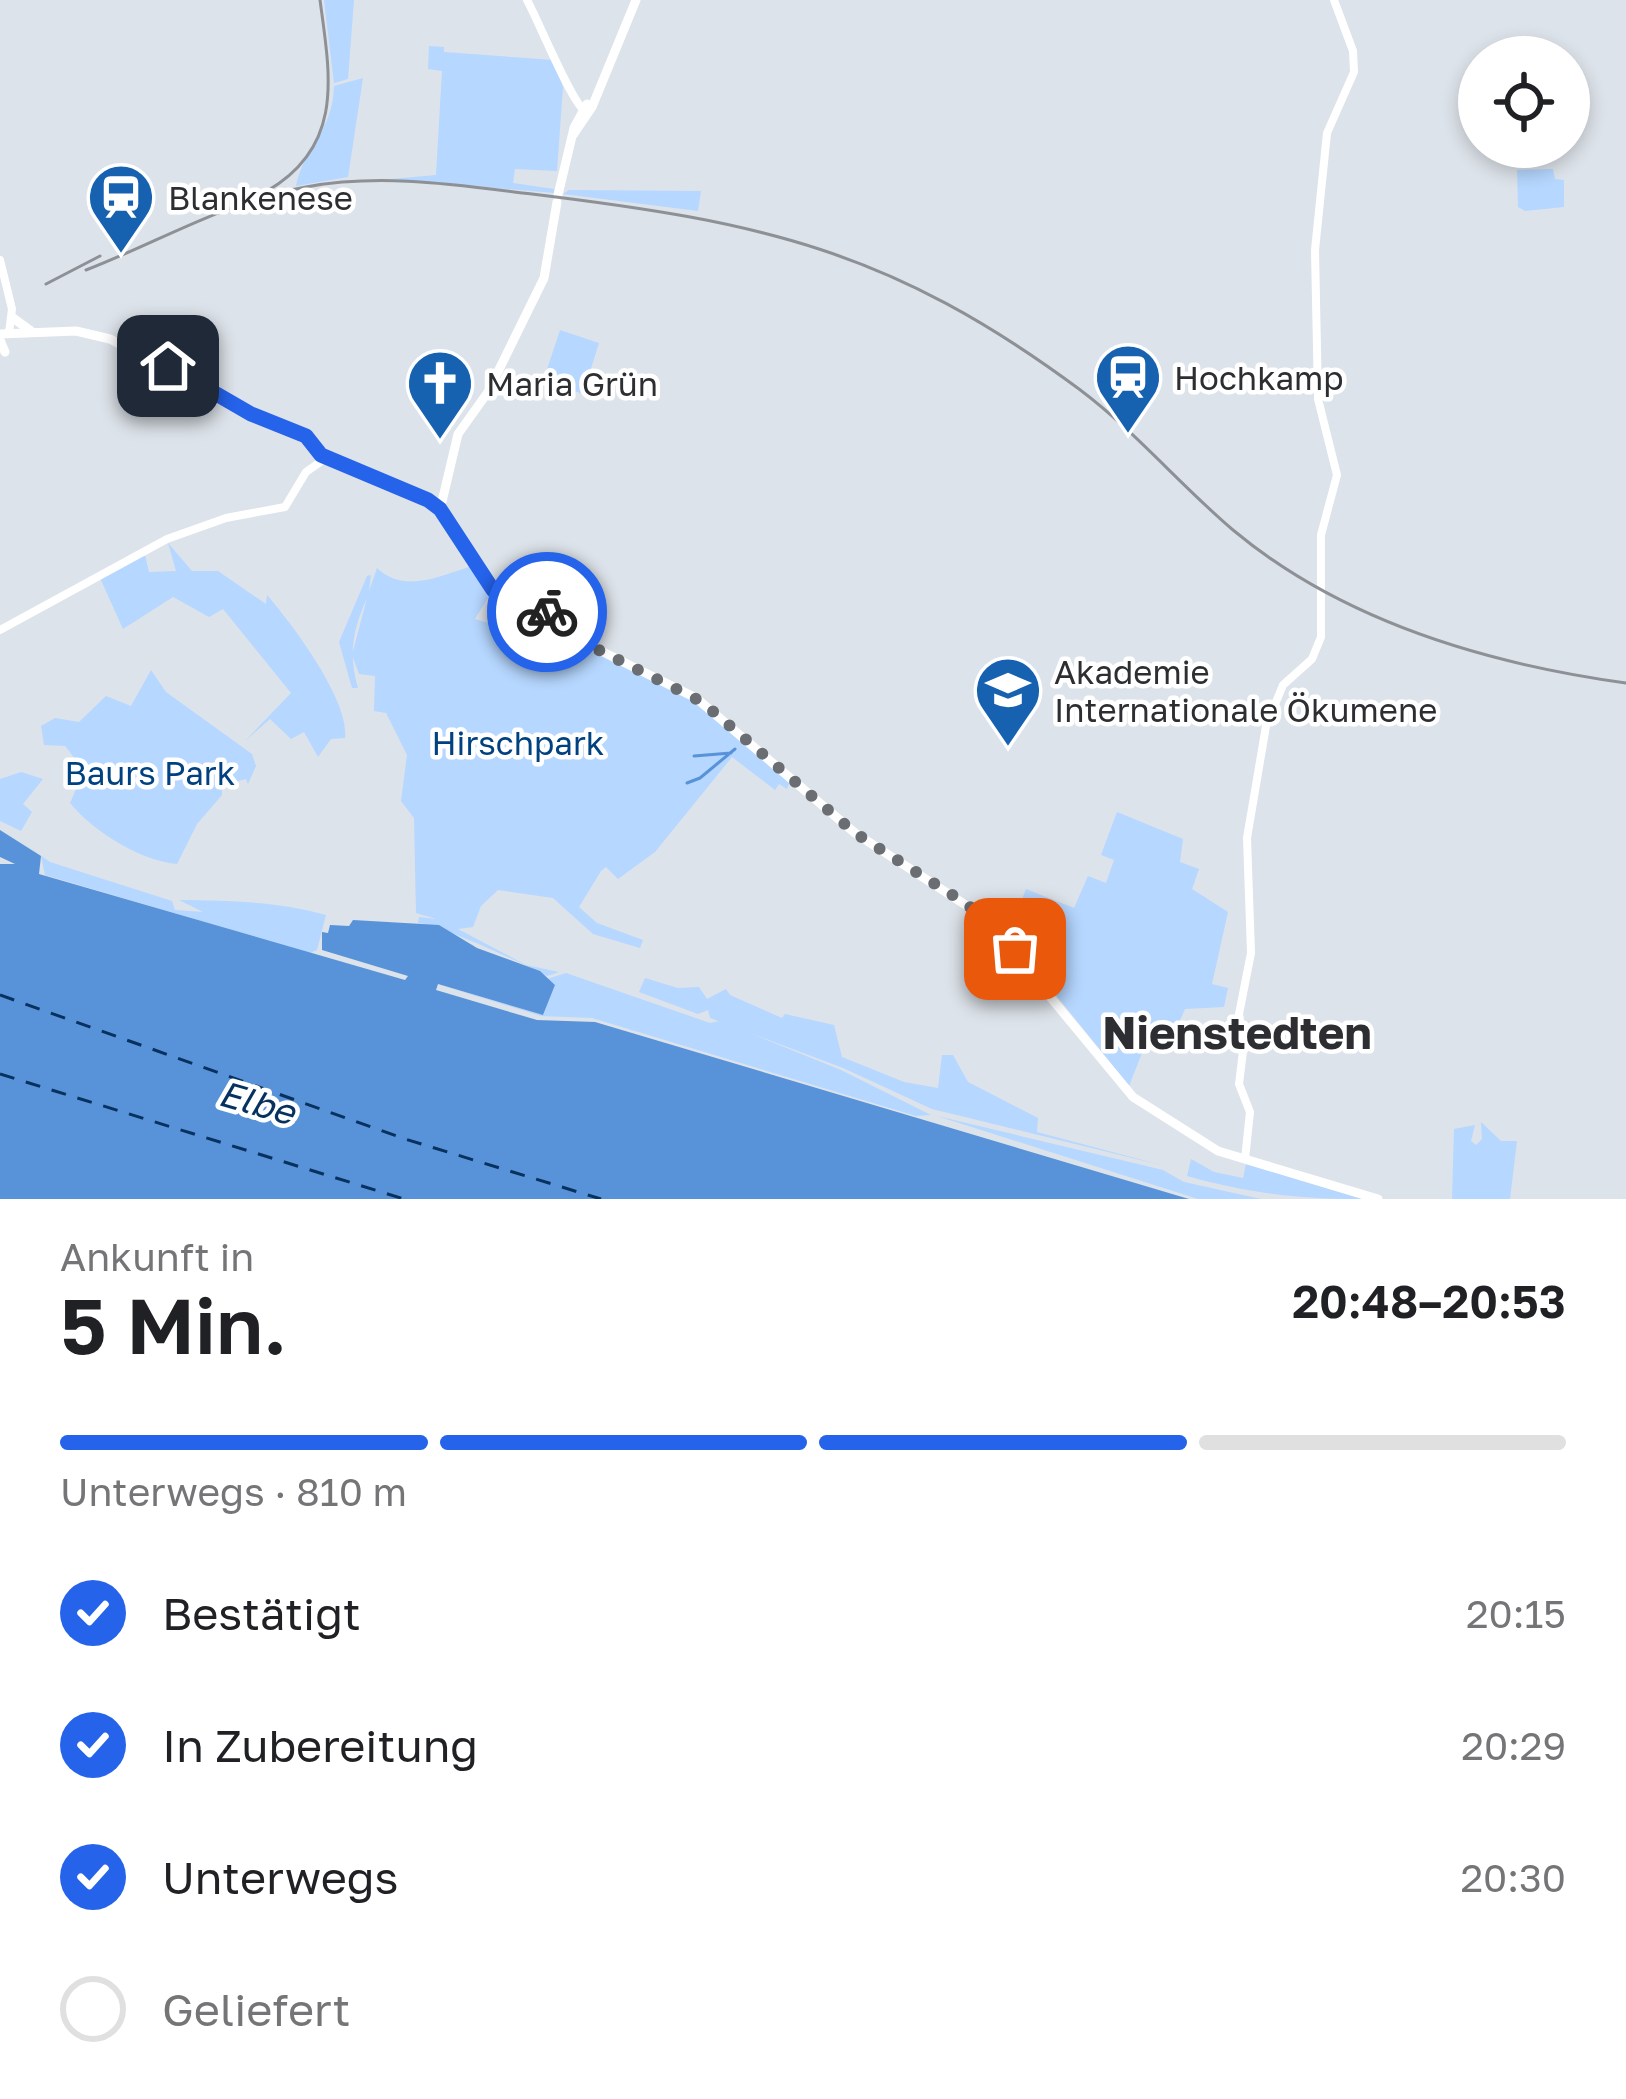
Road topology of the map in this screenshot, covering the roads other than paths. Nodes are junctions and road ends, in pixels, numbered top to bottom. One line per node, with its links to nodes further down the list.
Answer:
1 (527, 0): 4 (street)
2 (636, 0): 4 (main road)
3 (1334, 0): 15 (street)
4 (587, 108): 11 (main road)
5 (0, 260): 6 (street)
6 (13, 319): 7 (main road); 8 (street)
7 (31, 331): 8 (main road); 10 (main road)
8 (3, 336): 9 (main road)
9 (5, 352)
10 (326, 458): 12 (main road); 14 (street)
11 (446, 489): 12 (main road); 13 (main road)
12 (424, 498): 13 (main road)
13 (440, 509): 15 (main road)
14 (0, 630)
15 (1245, 1159): 16 (main road)
16 (1378, 1199)

